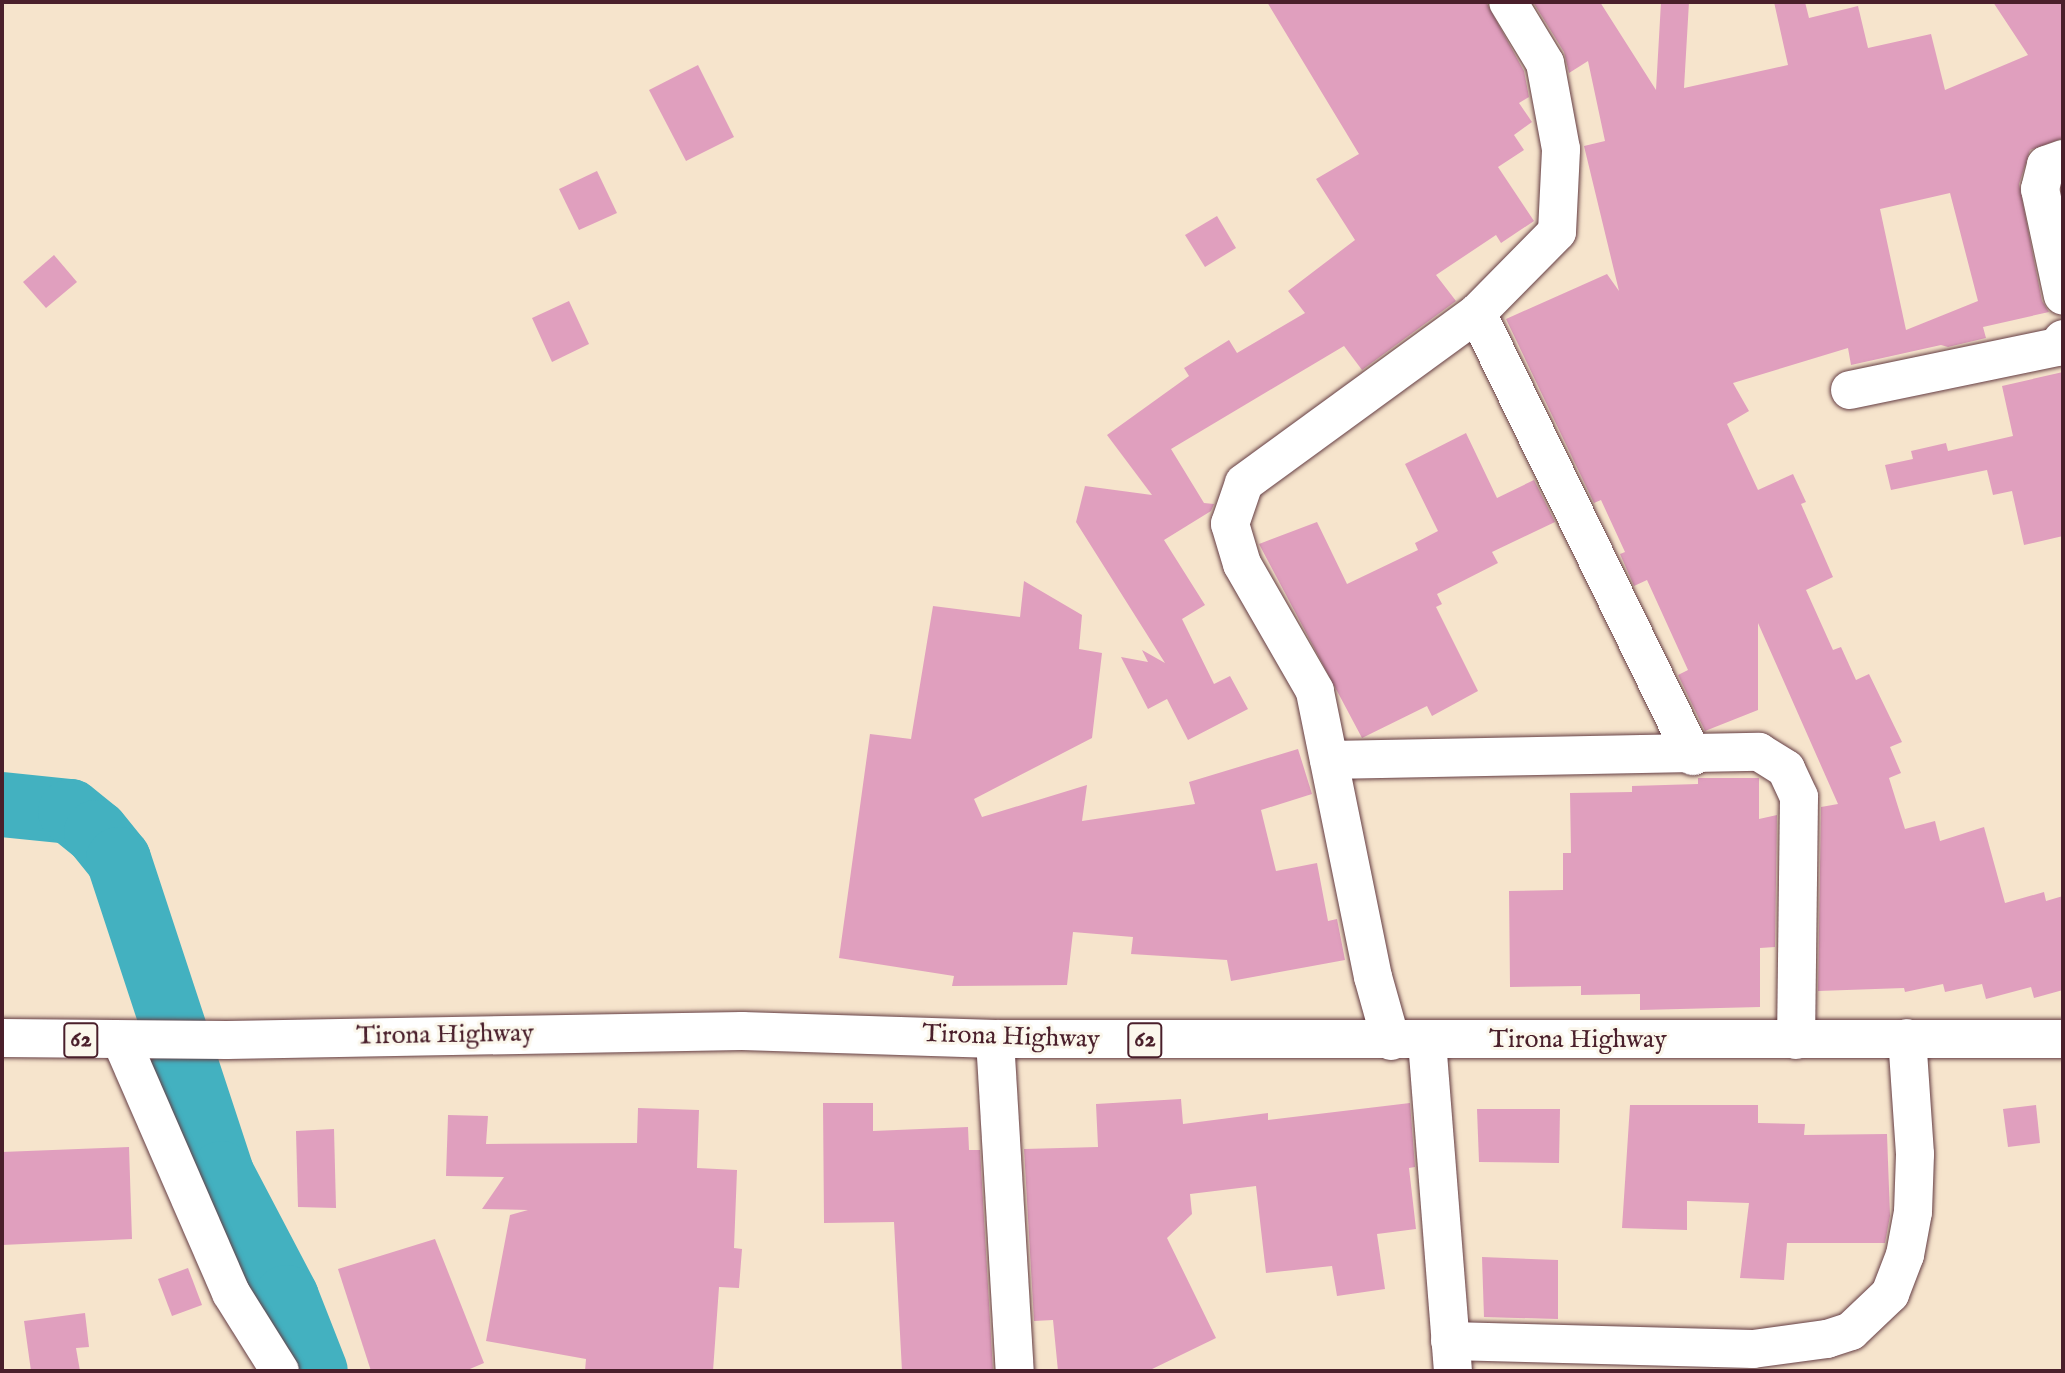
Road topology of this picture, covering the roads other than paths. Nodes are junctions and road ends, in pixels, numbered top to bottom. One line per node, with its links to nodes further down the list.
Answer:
1 (1508, 2): 4 (street)
2 (2063, 159): 3 (street)
3 (2063, 296)
4 (1477, 313): 7 (street); 8 (street)
5 (2063, 339): 6 (street)
6 (1850, 390)
7 (1693, 756): 8 (street); 14 (street)
8 (1329, 760): 15 (street)
9 (2, 1038): 13 (street, Tirona Highway / 62)
10 (1907, 1038): 12 (street, Tirona Highway / 62); 14 (street, Tirona Highway / 62); 16 (street)
11 (995, 1039): 13 (street, Tirona Highway / 62); 15 (street, Tirona Highway / 62); 18 (street)
12 (2063, 1039)
13 (121, 1040): 17 (street)
14 (1796, 1040): 15 (street, Tirona Highway / 62)
15 (1409, 1041): 16 (street)
16 (1452, 1356)
17 (280, 1371)
18 (1015, 1371)

